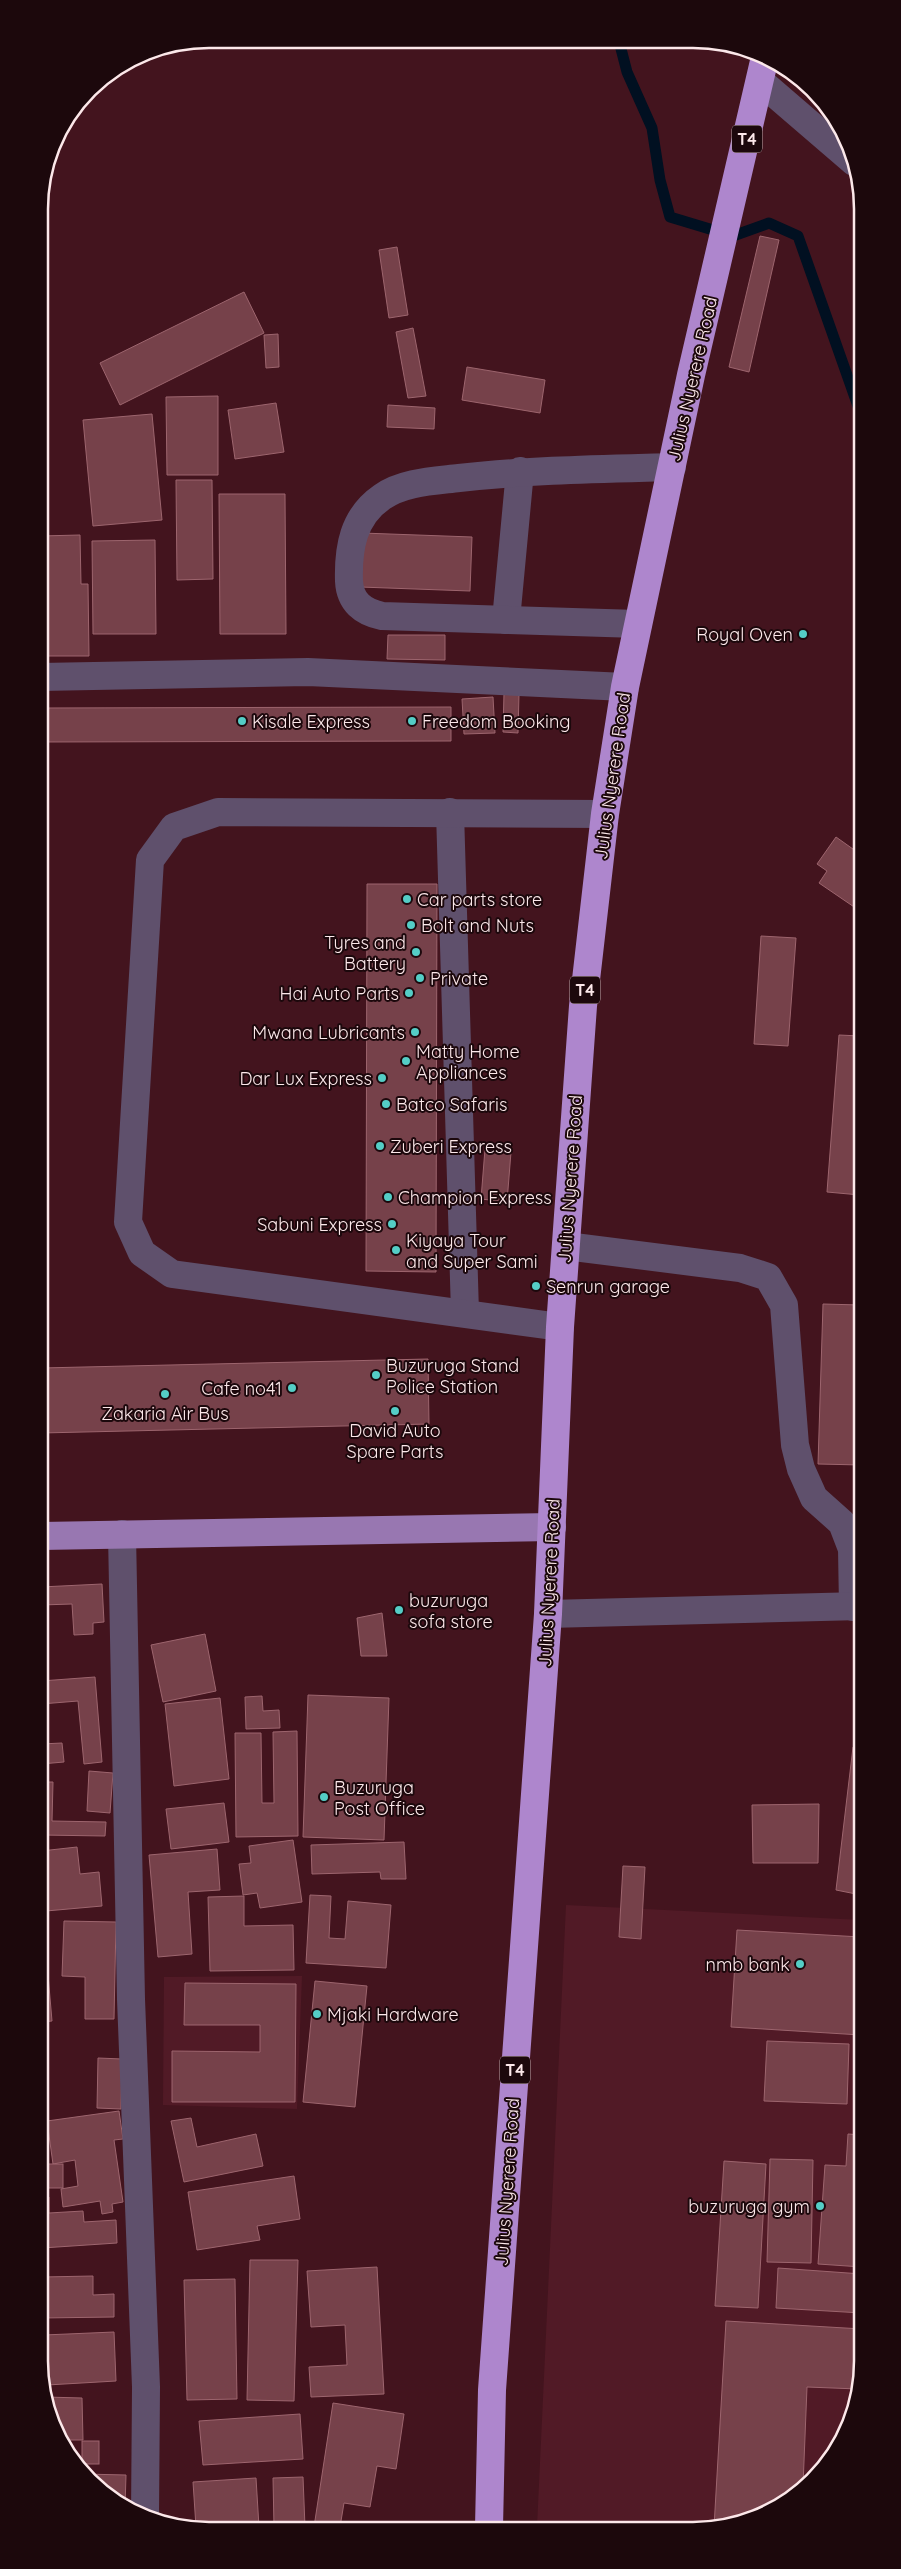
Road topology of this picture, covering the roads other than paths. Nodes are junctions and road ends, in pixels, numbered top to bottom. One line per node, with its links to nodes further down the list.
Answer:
1 (763, 69): 2 (street); 3 (highway, Julius Nyerere Road / T4)
2 (842, 150)
3 (672, 467): 4 (street); 6 (highway, Julius Nyerere Road / T4)
4 (520, 471): 5 (street); 5 (street)
5 (506, 620): 6 (street)
6 (638, 624): 8 (highway, Julius Nyerere Road / T4)
7 (48, 677): 8 (street)
8 (625, 687): 10 (highway, Julius Nyerere Road / T4)
9 (450, 812): 10 (street); 12 (street); 12 (street)
10 (605, 814): 11 (highway, Julius Nyerere Road / T4)
11 (566, 1246): 13 (highway, Julius Nyerere Road / T4); 17 (street)
12 (465, 1313): 13 (street)
13 (560, 1327): 14 (highway, Julius Nyerere Road / T4)
14 (552, 1527): 15 (main road); 19 (highway, Julius Nyerere Road / T4)
15 (122, 1534): 16 (main road); 20 (street)
16 (48, 1536)
17 (853, 1565)
18 (853, 1607): 19 (street)
19 (548, 1614): 21 (highway, Julius Nyerere Road / T4)
20 (144, 2508)
21 (488, 2522)

